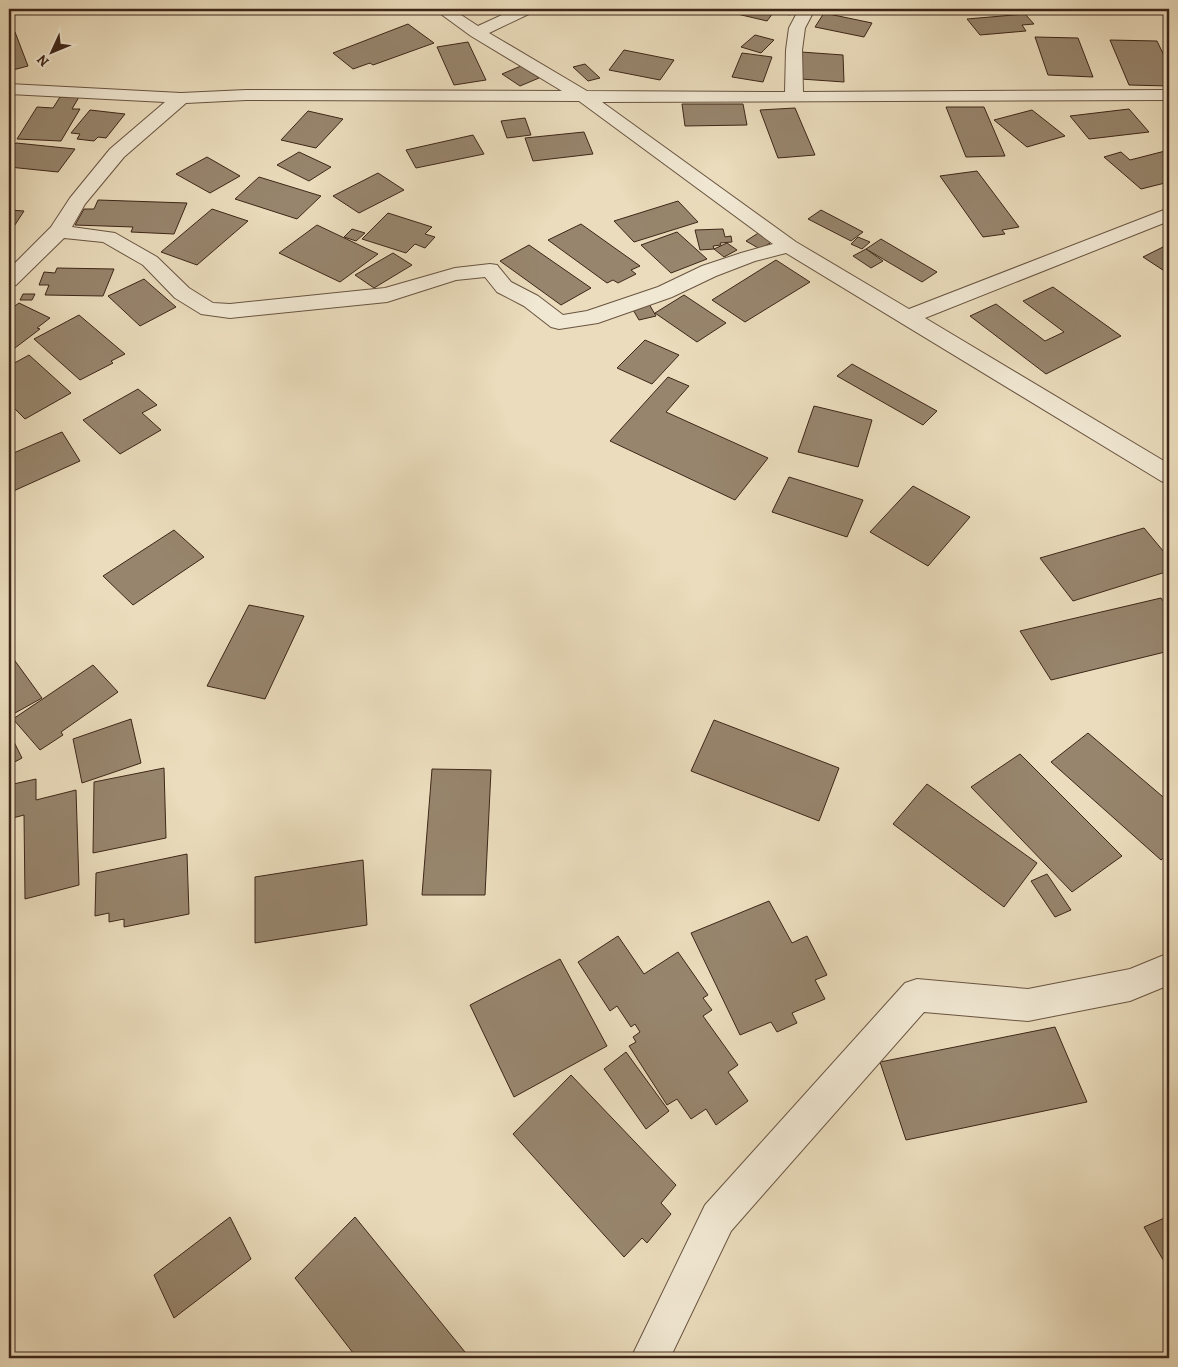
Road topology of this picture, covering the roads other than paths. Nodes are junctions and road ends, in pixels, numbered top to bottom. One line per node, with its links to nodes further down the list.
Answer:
1 (442, 9): 4 (street)
2 (527, 9): 4 (street)
3 (807, 9): 8 (street)
4 (477, 33): 7 (street)
5 (9, 90): 9 (street)
6 (1169, 95): 8 (street)
7 (582, 96): 8 (street); 9 (street); 12 (street)
8 (794, 97)
9 (181, 98): 11 (street)
10 (1169, 214): 14 (street)
11 (59, 231): 12 (street); 13 (street)
12 (789, 246): 14 (street)
13 (9, 280)
14 (908, 317): 15 (street)
15 (1169, 475)
16 (1169, 969): 17 (street)
17 (650, 1358)

